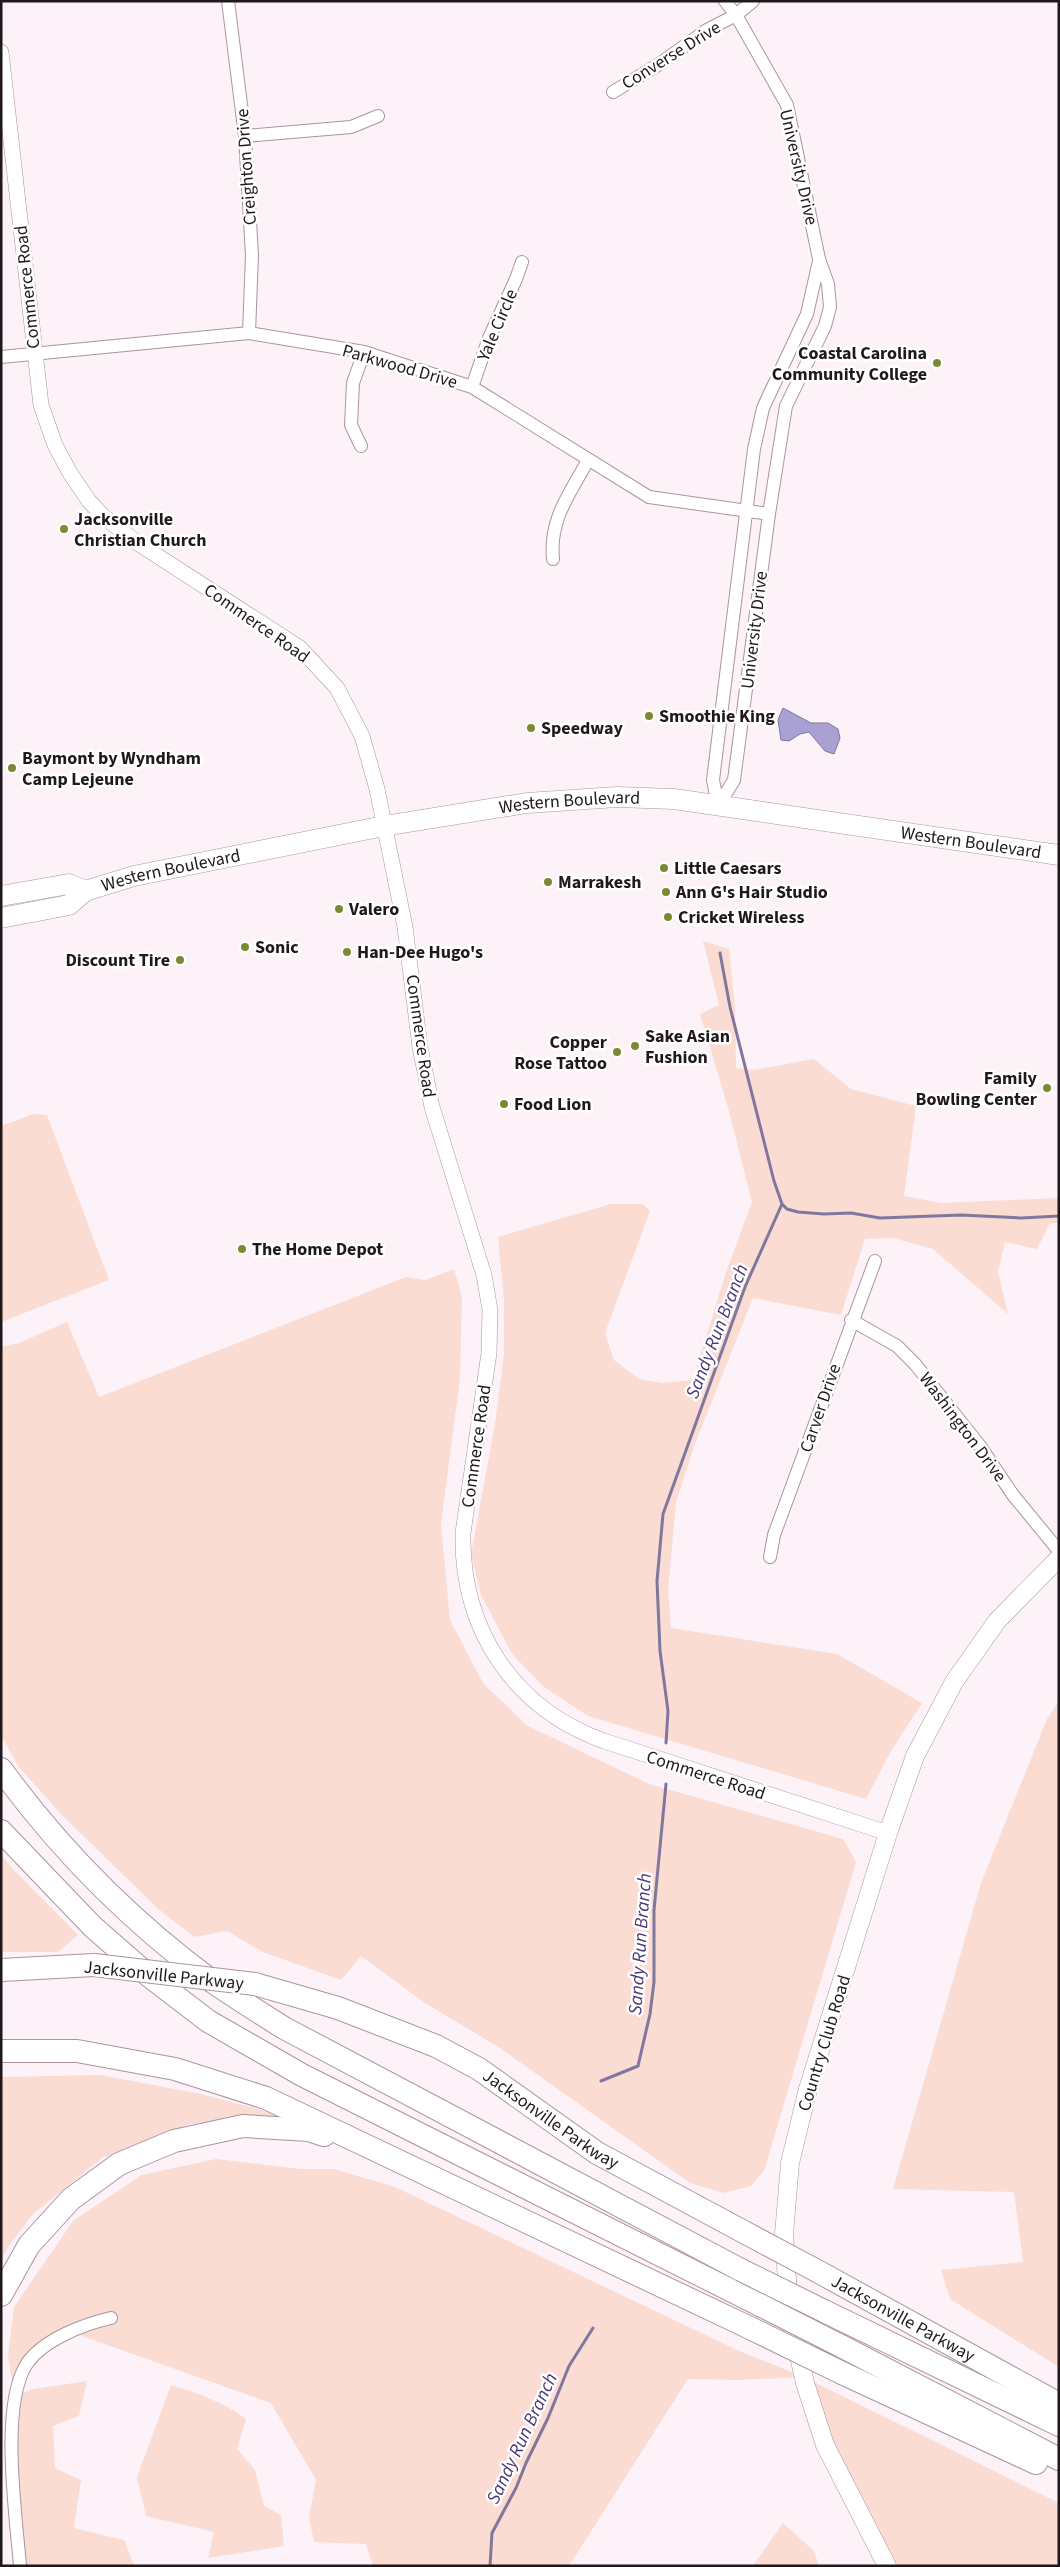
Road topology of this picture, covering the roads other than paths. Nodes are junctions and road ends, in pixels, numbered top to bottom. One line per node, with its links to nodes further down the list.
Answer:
1 (228, 1): 8 (street, Creighton Drive)
2 (725, 1): 4 (street, University Drive)
3 (753, 1): 4 (street, Converse Drive)
4 (736, 15): 6 (street, Converse Drive); 9 (street, University Drive)
5 (1, 52): 13 (street, Commerce Road)
6 (612, 92)
7 (378, 116): 8 (street)
8 (245, 136): 11 (street, Creighton Drive)
9 (819, 259): 18 (street, University Drive); 19 (street, University Drive)
10 (522, 262): 15 (street, Yale Circle)
11 (249, 333): 12 (street, Parkwood Drive); 13 (street, Parkwood Drive)
12 (364, 352): 15 (street, Parkwood Drive); 16 (street)
13 (35, 354): 14 (street, Parkwood Drive); 22 (street, Commerce Road)
14 (1, 357)
15 (472, 387): 17 (street, Parkwood Drive)
16 (361, 446)
17 (588, 460): 18 (street, Parkwood Drive); 20 (street)
18 (748, 512): 19 (street, Parkwood Drive); 21 (street, University Drive)
19 (769, 514): 21 (street, University Drive)
20 (553, 559)
21 (718, 806): 22 (main road, Western Boulevard); 23 (main road, Western Boulevard)
22 (384, 826): 24 (main road, Western Boulevard); 34 (street, Commerce Road)
23 (1059, 855)
24 (84, 891): 25 (main road, Western Boulevard); 26 (main road, Western Boulevard)
25 (1, 896)
26 (1, 918)
27 (874, 1261): 28 (street, Carver Drive)
28 (852, 1320): 29 (street, Washington Drive); 30 (street, Carver Drive)
29 (1059, 1551)
30 (770, 1557)
31 (1059, 1558): 34 (main road, Country Club Road)
32 (1, 1769): 41 (highway, bridge)
33 (1, 1831): 42 (highway, bridge)
34 (888, 1833): 45 (main road, Country Club Road)
35 (1, 1970): 40 (highway, Jacksonville Parkway, bridge)
36 (1, 2051): 37 (highway)
37 (390, 2155): 38 (highway); 43 (highway, bridge)
38 (1, 2295)
39 (112, 2318): 44 (street)
40 (1059, 2404)
41 (1059, 2425)
42 (1059, 2459)
43 (1059, 2474)
44 (20, 2566)
45 (887, 2566)

